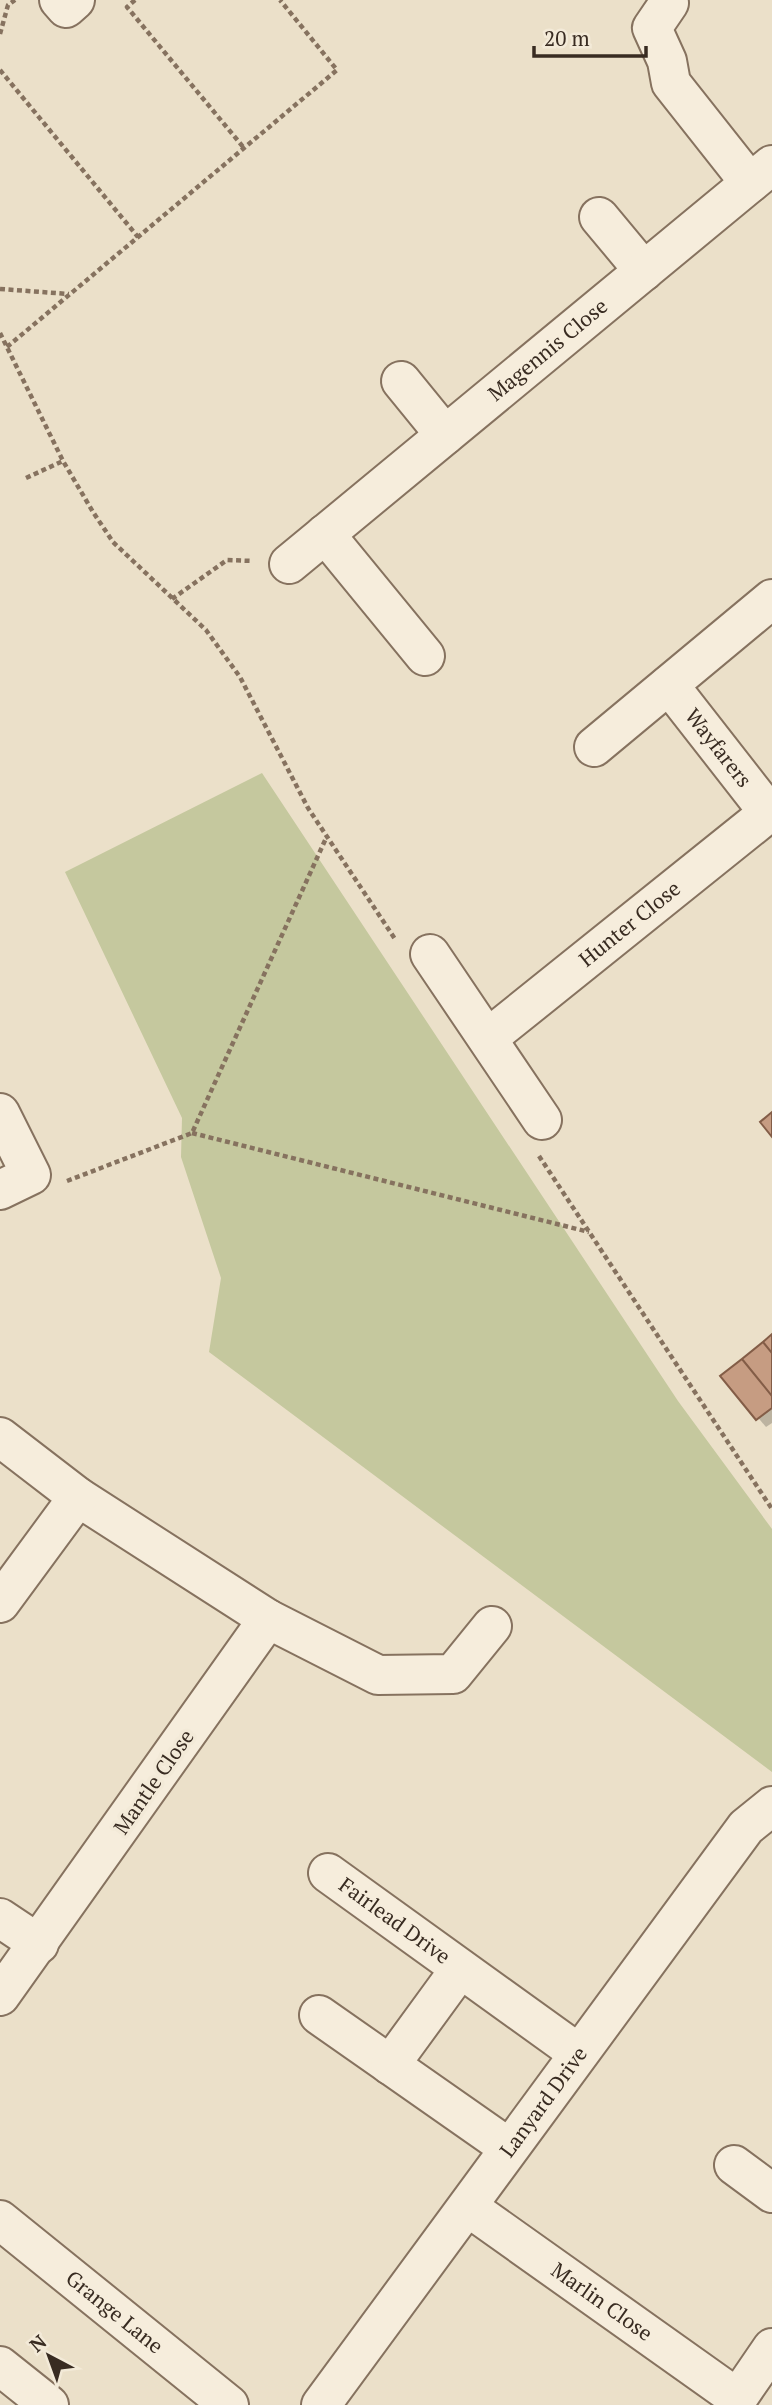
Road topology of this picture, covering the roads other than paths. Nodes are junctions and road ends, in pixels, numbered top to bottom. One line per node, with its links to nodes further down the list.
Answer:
1 (59, 0): 2 (street)
2 (75, 0)
3 (669, 2): 4 (street)
4 (761, 174): 6 (street, Magennis Close)
5 (599, 217): 6 (street)
6 (644, 271): 8 (street, Magennis Close)
7 (401, 381): 8 (street)
8 (445, 435): 9 (street, Magennis Close)
9 (325, 534): 10 (street, Magennis Close); 12 (street)
10 (289, 564)
11 (772, 599): 13 (street)
12 (425, 656)
13 (669, 685): 14 (street); 15 (street, Wayfarers)
14 (594, 747)
15 (771, 811): 17 (street, Hunter Close)
16 (414, 950): 17 (street)
17 (488, 1038): 19 (street)
18 (0, 1113): 20 (street)
19 (540, 1137)
20 (15, 1182)
21 (0, 1437): 22 (street)
22 (78, 1497): 23 (street); 24 (street)
23 (0, 1603)
24 (268, 1619): 25 (street); 29 (street, Mantle Close)
25 (492, 1626)
26 (772, 1806): 33 (street, Lanyard Drive)
27 (328, 1873): 30 (street, Fairlead Drive)
28 (0, 1917): 29 (street)
29 (38, 1944): 31 (street, Mantle Close)
30 (460, 1969): 33 (street, Fairlead Drive); 34 (street, Fairlead Drive)
31 (0, 1996)
32 (319, 2015): 34 (street)
33 (578, 2053): 35 (street, Lanyard Drive)
34 (390, 2065): 35 (street)
35 (509, 2148): 38 (street, Lanyard Drive)
36 (734, 2165): 37 (street)
37 (772, 2193)
38 (468, 2207): 43 (street, Marlin Close); 45 (street, Lanyard Drive)
39 (0, 2220): 44 (street, Grange Lane)
40 (772, 2348): 43 (street, Marlin Close)
41 (0, 2366): 42 (street)
42 (33, 2400)
43 (735, 2402)
44 (229, 2405)
45 (321, 2405)

